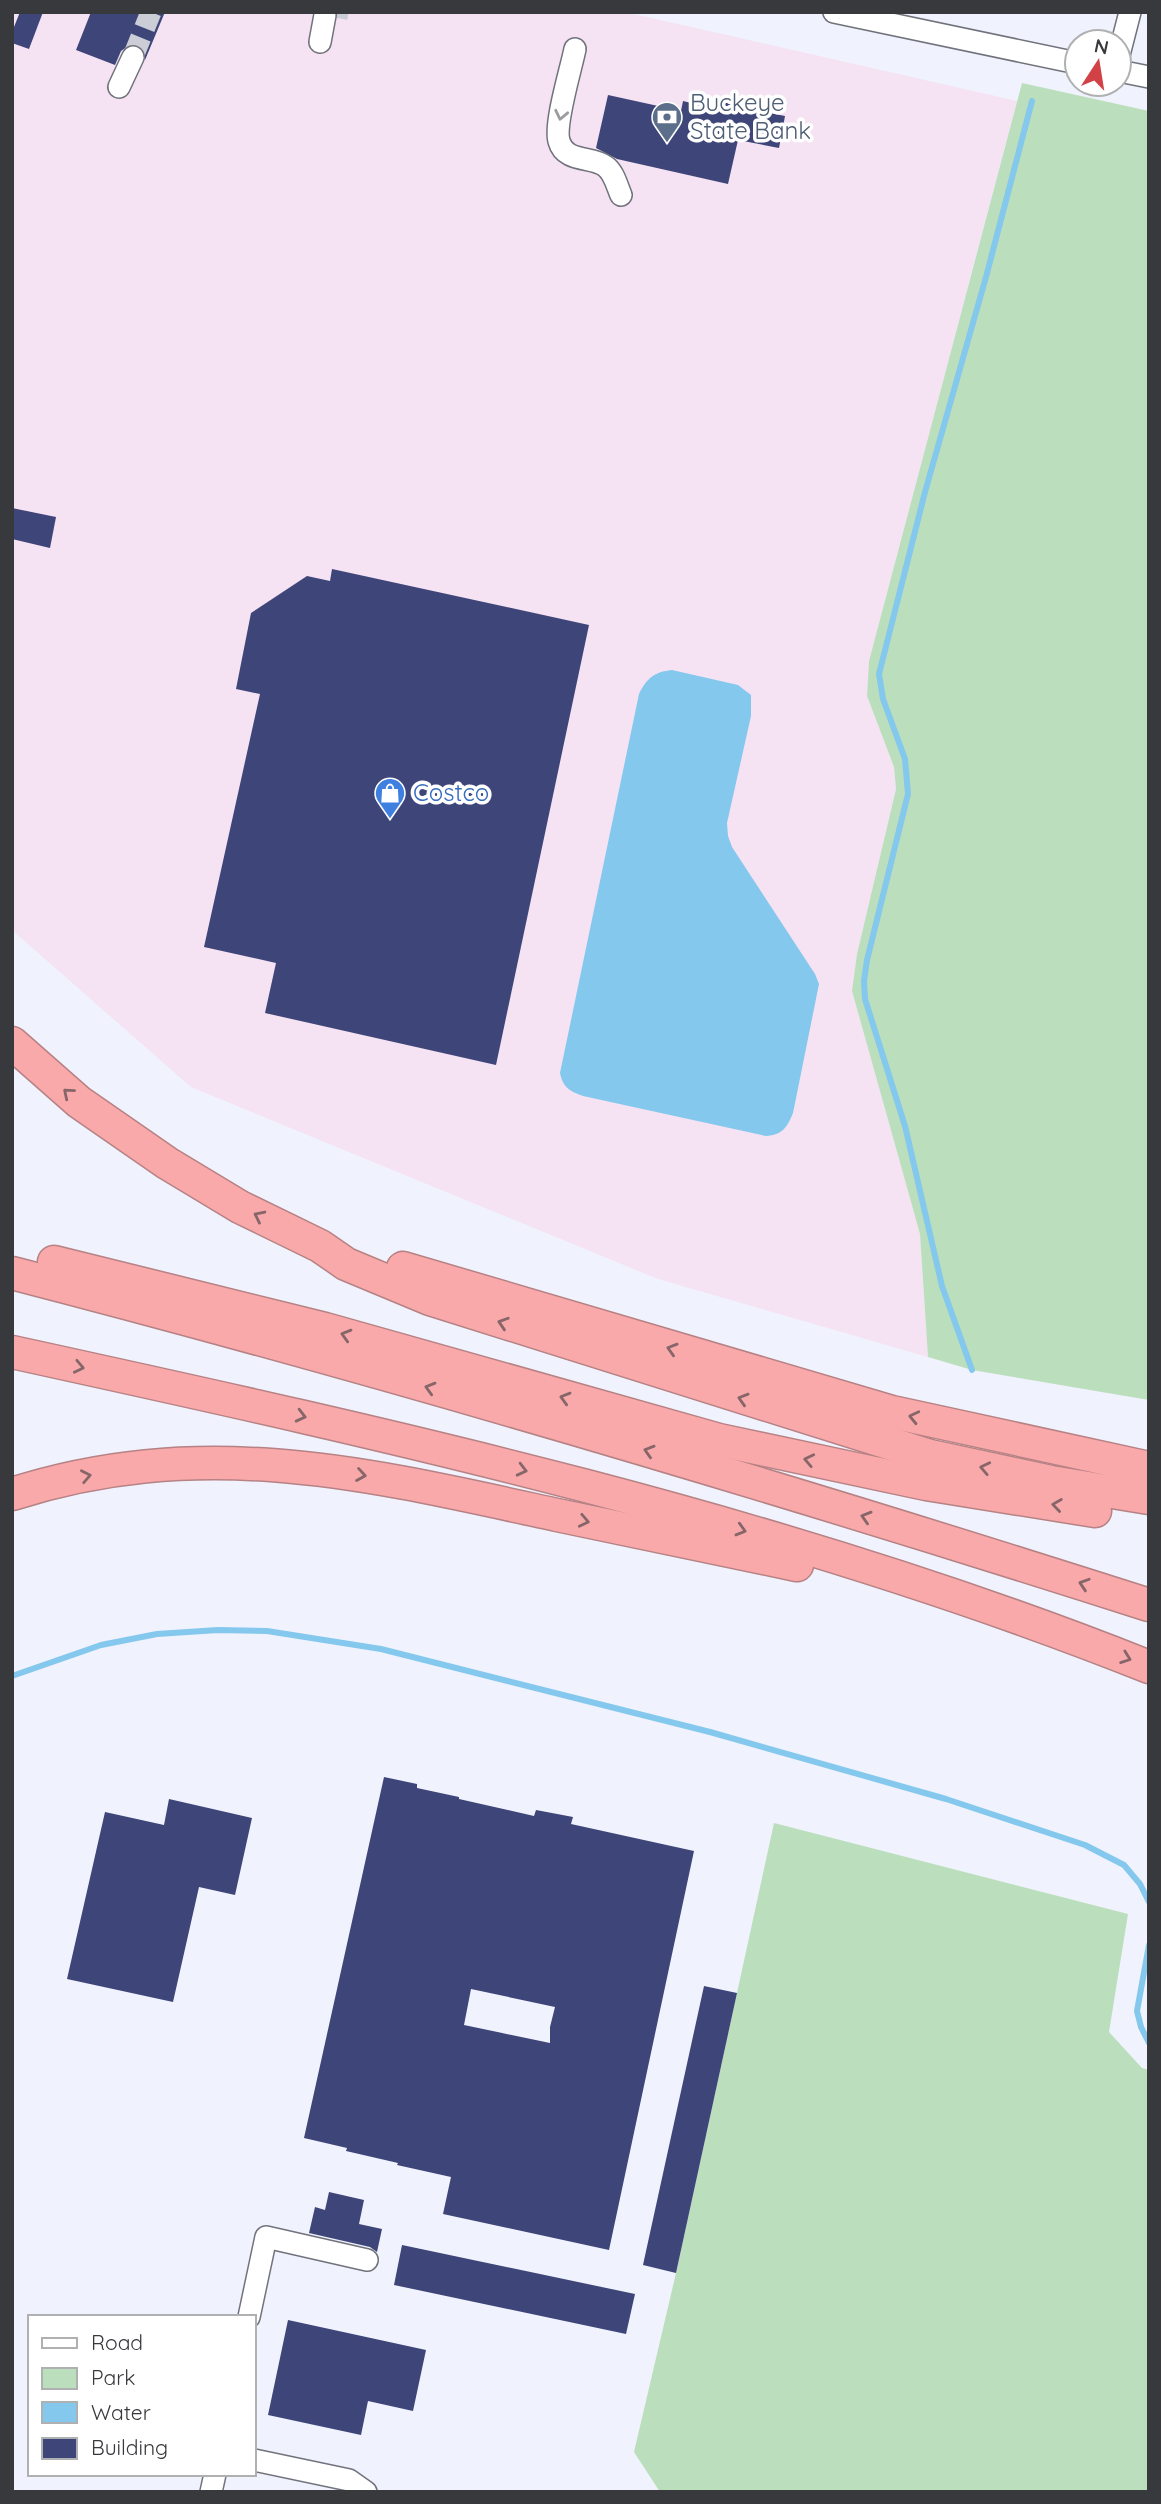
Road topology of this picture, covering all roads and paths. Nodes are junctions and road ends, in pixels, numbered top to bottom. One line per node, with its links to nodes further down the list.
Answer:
1 (834, 12): 6 (street)
2 (331, 16): 3 (street)
3 (326, 43)
4 (575, 49): 8 (street, one-way to 8)
5 (133, 57): 7 (street)
6 (1063, 60)
7 (119, 86)
8 (621, 195)
9 (12, 1043): 10 (highway, one-way to 9)
10 (320, 1246): 14 (highway, one-way to 10); 16 (highway, one-way to 10)
11 (12, 1251): 17 (highway, one-way to 11)
12 (12, 1273): 19 (highway, one-way to 12)
13 (12, 1352): 18 (highway, one-way to 18)
14 (1149, 1468)
15 (15, 1493): 18 (highway, one-way to 18)
16 (1149, 1498)
17 (1149, 1518)
18 (969, 1601): 20 (highway, one-way to 20)
19 (1149, 1605)
20 (1149, 1667)
21 (367, 2260): 22 (street)
22 (249, 2315)
23 (256, 2459): 24 (street)
24 (366, 2492)

